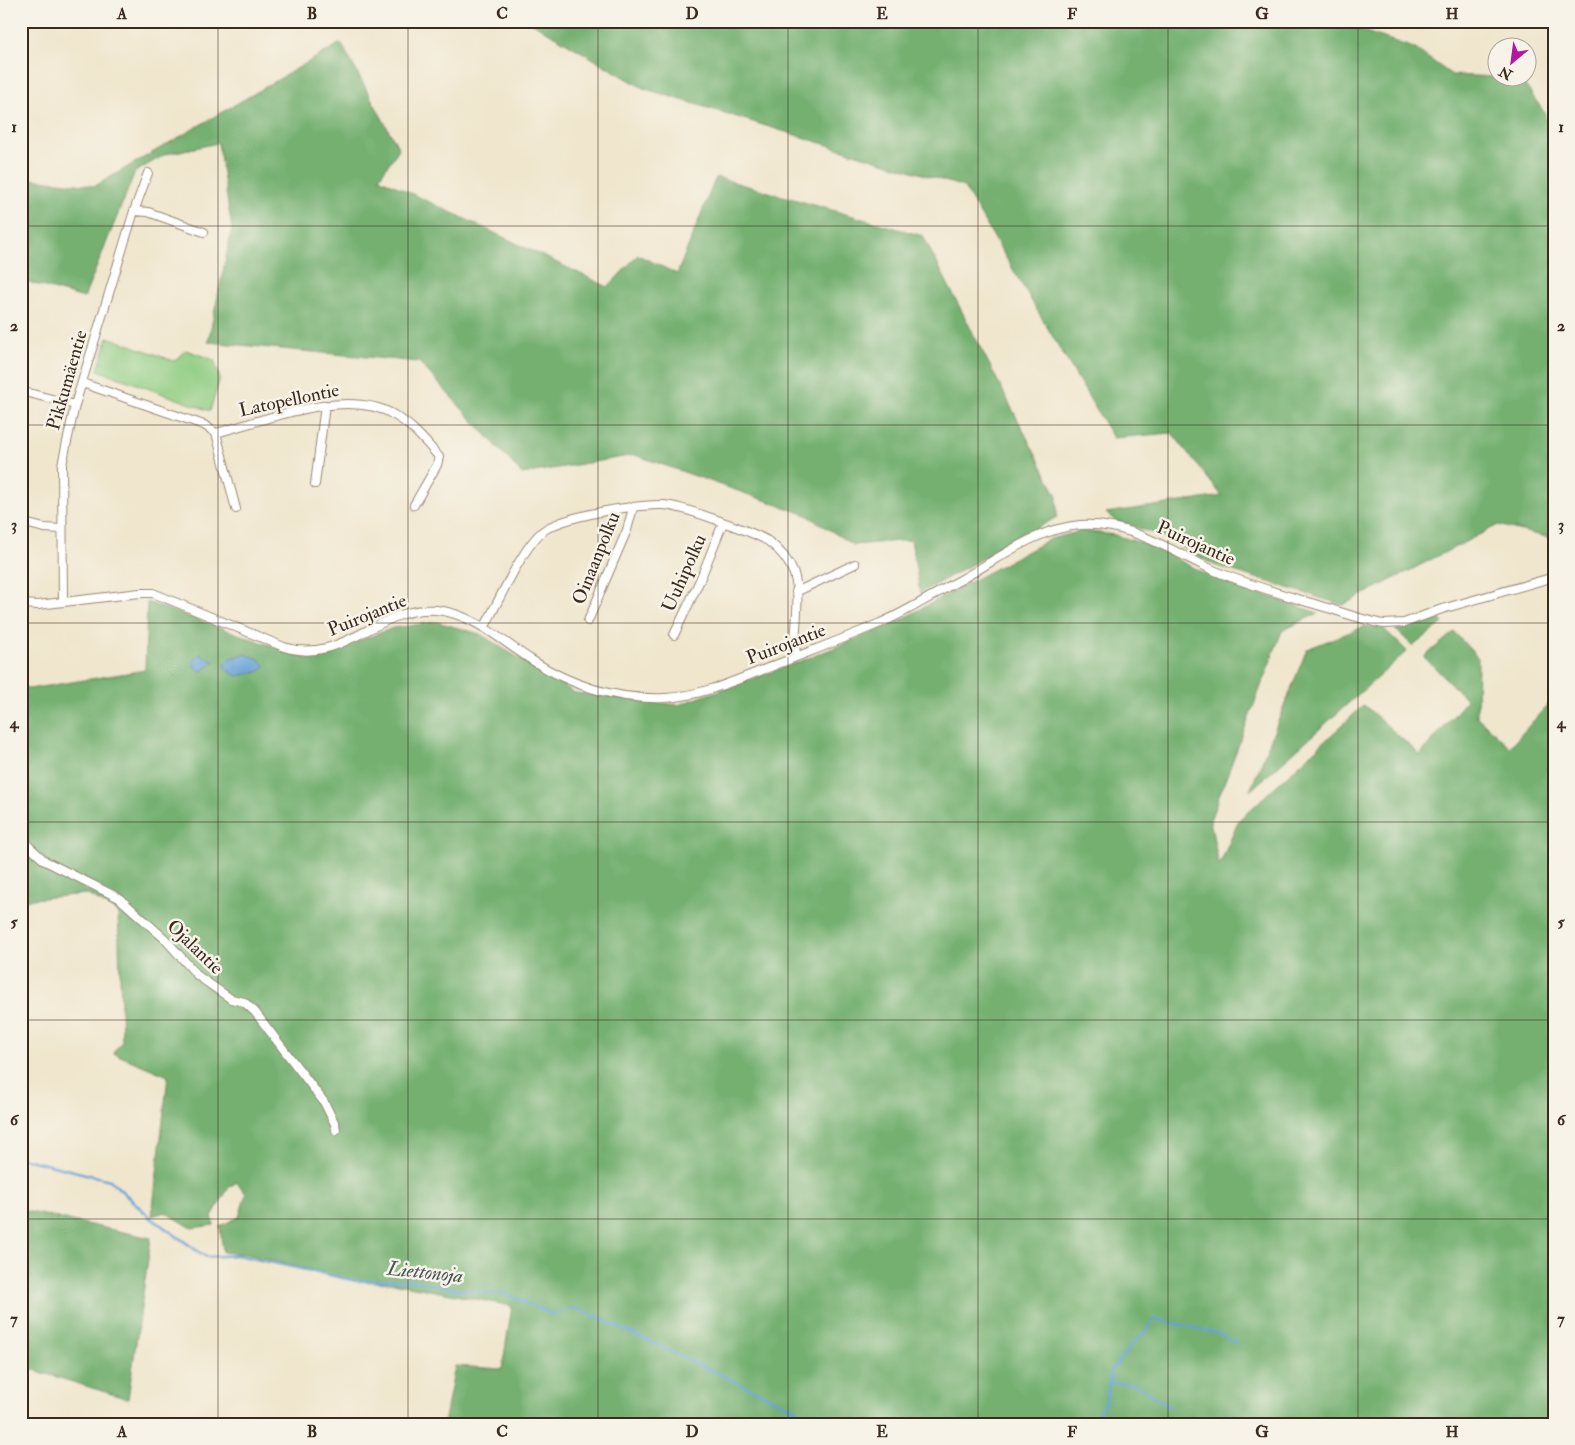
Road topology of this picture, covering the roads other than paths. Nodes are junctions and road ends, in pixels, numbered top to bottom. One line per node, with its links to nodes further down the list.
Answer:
1 (148, 173): 2 (street, Pikkumäentie)
2 (134, 212): 3 (street); 4 (street, Pikkumäentie)
3 (204, 232)
4 (82, 383): 6 (street, Pikkumäentie); 8 (street, Latopellontie)
5 (21, 391): 6 (street)
6 (75, 405): 15 (street, Pikkumäentie)
7 (325, 405): 8 (street, Latopellontie); 9 (street); 10 (street, Latopellontie)
8 (216, 433): 11 (street)
9 (315, 484)
10 (414, 505)
11 (236, 508)
12 (633, 508): 14 (street); 21 (street, Oinaanpolku); 22 (street)
13 (21, 522): 15 (street)
14 (723, 524): 18 (street); 23 (street, Uuhipolku)
15 (62, 529): 19 (street, Pikkumäentie)
16 (855, 564): 18 (street)
17 (1554, 577): 24 (street, Puirojantie)
18 (796, 592): 24 (street)
19 (64, 602): 20 (street, Puirojantie); 22 (street, Puirojantie)
20 (21, 604)
21 (588, 621)
22 (484, 628): 24 (street, Puirojantie)
23 (674, 635)
24 (796, 657)
25 (21, 839): 26 (street, Ojalantie)
26 (336, 1130)

